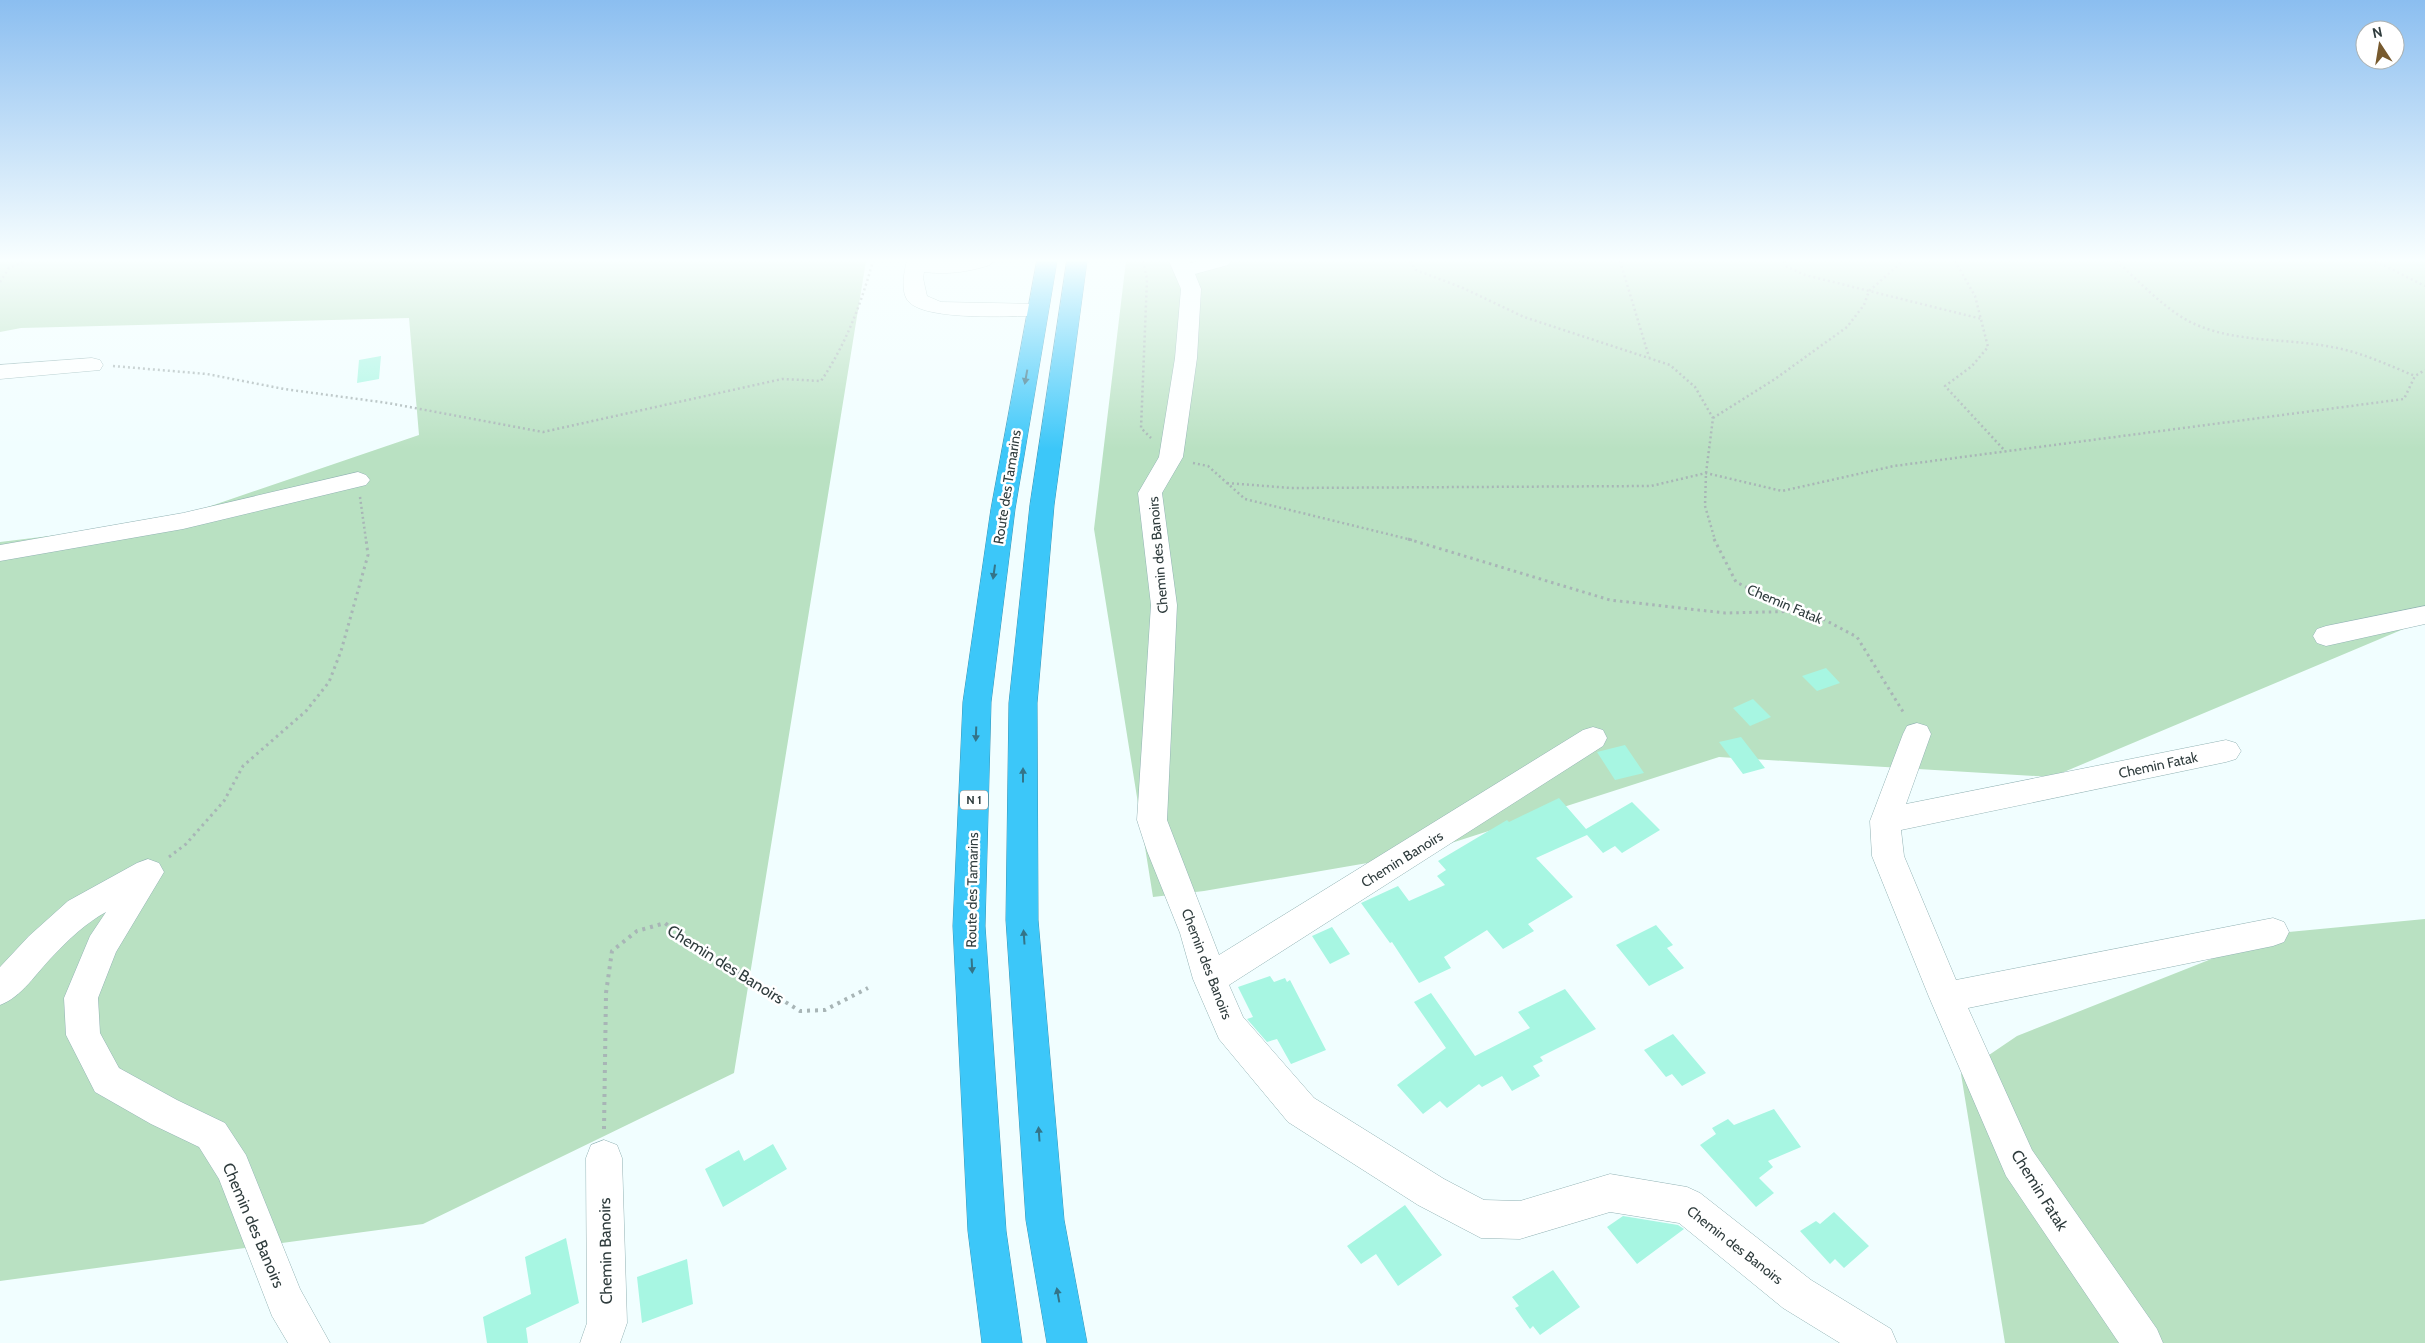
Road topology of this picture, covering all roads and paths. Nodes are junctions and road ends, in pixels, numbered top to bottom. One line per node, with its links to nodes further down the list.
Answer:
1 (854, 324): 12 (path)
2 (1036, 324): 39 (highway, Route des Tamarins / N 1, one-way to 39)
3 (1068, 324): 40 (highway, one-way to 3)
4 (1145, 324): 18 (path)
5 (1189, 324): 18 (street, Chemin des Banoirs)
6 (1544, 324): 11 (path)
7 (1639, 324): 11 (path)
8 (1850, 324): 16 (path)
9 (1983, 324): 17 (path)
10 (2195, 324): 15 (path)
11 (1649, 358): 16 (path)
12 (92, 365): 14 (street)
13 (2425, 370): 15 (path)
14 (0, 372)
15 (2415, 376): 17 (path)
16 (1713, 418): 19 (path, Chemin Fatak)
17 (2006, 452): 19 (path)
18 (1171, 458): 21 (path); 32 (street, Chemin des Banoirs)
19 (1706, 473): 21 (path); 23 (path, Chemin Fatak)
20 (358, 480): 22 (street); 30 (path)
21 (1227, 483): 23 (path)
22 (0, 553)
23 (1808, 611): 26 (path, Chemin Fatak)
24 (2425, 615): 25 (street)
25 (2326, 636)
26 (1917, 734): 29 (street, Chemin Fatak)
27 (1593, 738): 32 (street, Chemin Banoirs)
28 (2226, 751): 29 (street, Chemin Fatak)
29 (1885, 821): 35 (street, Chemin Fatak)
30 (148, 872): 34 (street); 37 (street, Chemin des Banoirs)
31 (2273, 932): 35 (street)
32 (1210, 980): 41 (street, Chemin des Banoirs)
33 (868, 988): 36 (path, Chemin des Banoirs)
34 (0, 990)
35 (1946, 997): 42 (street, Chemin Fatak)
36 (604, 1158): 38 (street, Chemin Banoirs)
37 (310, 1343)
38 (600, 1343)
39 (1002, 1343)
40 (1067, 1343)
41 (1878, 1343)
42 (2143, 1343)

